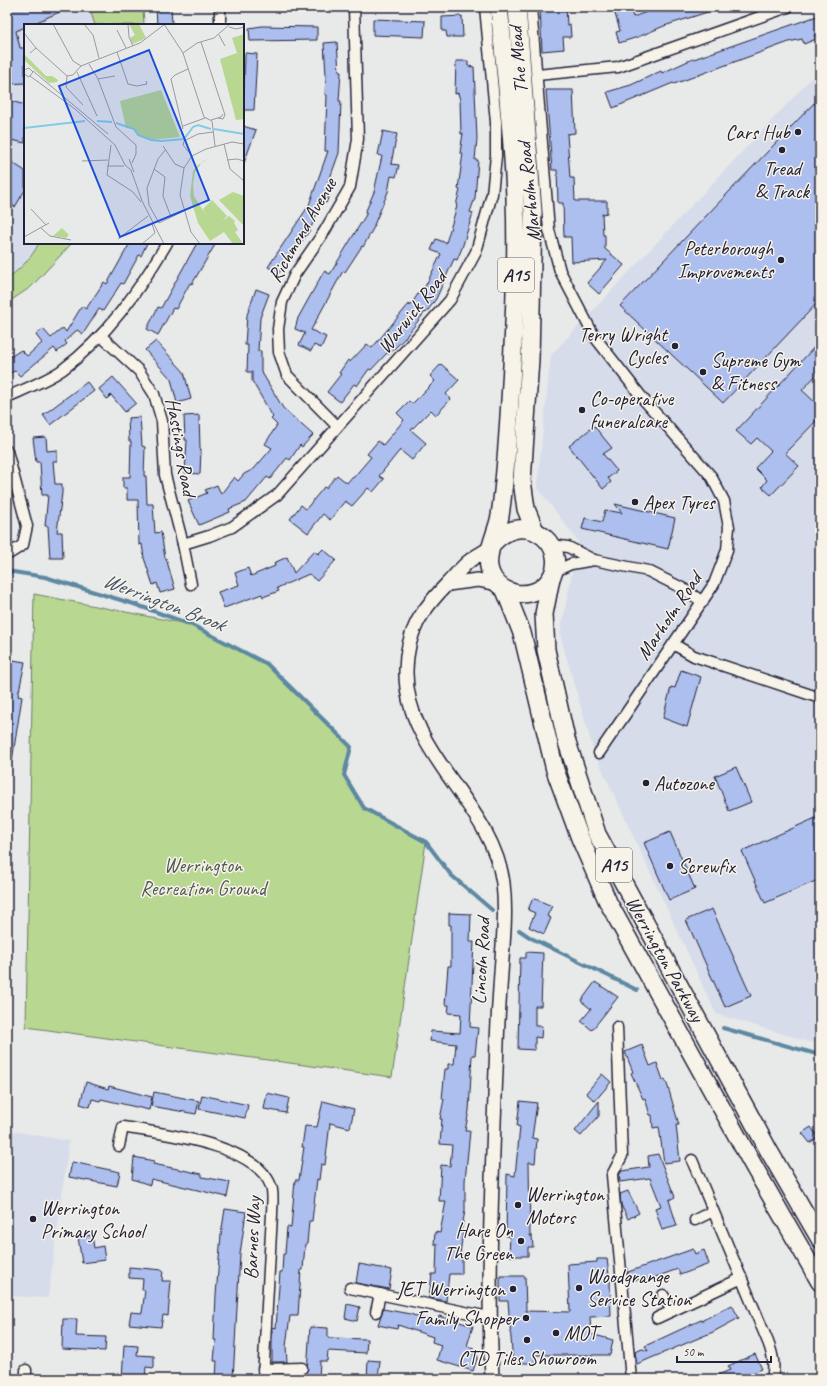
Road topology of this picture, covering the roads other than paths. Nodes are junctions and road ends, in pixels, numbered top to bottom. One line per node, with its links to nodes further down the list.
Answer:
1 (220, 7): 8 (street)
2 (354, 7): 14 (street, Richmond Avenue)
3 (485, 7): 14 (street, Warwick Road)
4 (499, 7): 18 (highway, A15)
5 (517, 7): 16 (highway, A15)
6 (532, 7): 9 (street, The Mead)
7 (788, 7): 9 (street)
8 (220, 24)
9 (537, 74): 10 (street, The Mead)
10 (540, 110): 26 (street, Marholm Road)
11 (166, 244): 12 (street)
12 (101, 336): 13 (street); 17 (street, Hastings Road)
13 (7, 397)
14 (336, 426): 17 (street, Warwick Road)
15 (7, 451): 20 (street)
16 (535, 531): 18 (highway); 19 (highway, A15)
17 (183, 544): 23 (street, Hastings Road)
18 (492, 545): 24 (street, Lincoln Road); 25 (highway, A15)
19 (551, 545): 21 (street); 22 (highway, A15)
20 (7, 555)
21 (594, 560): 22 (street); 26 (street)
22 (552, 574): 25 (highway); 35 (highway, Werrington Parkway / A15)
23 (191, 584)
24 (448, 584): 25 (street); 43 (street, Lincoln Road)
25 (501, 587): 37 (highway, Werrington Parkway / A15)
26 (703, 602): 27 (street, Marholm Road)
27 (673, 644): 28 (street); 29 (street, Marholm Road)
28 (820, 698)
29 (599, 752)
30 (617, 1027): 48 (street)
31 (119, 1146): 46 (street, Barnes Way)
32 (692, 1160): 33 (street)
33 (713, 1211): 34 (street); 36 (street)
34 (695, 1220)
35 (820, 1239)
36 (742, 1278): 41 (street); 49 (street)
37 (820, 1282)
38 (350, 1288): 39 (street)
39 (380, 1294): 42 (street); 43 (street)
40 (663, 1295): 41 (street)
41 (672, 1311): 44 (street)
42 (376, 1312)
43 (489, 1317): 47 (street, Lincoln Road)
44 (657, 1318)
45 (302, 1368): 46 (street)
46 (263, 1374)
47 (492, 1379)
48 (631, 1379)
49 (772, 1379)

